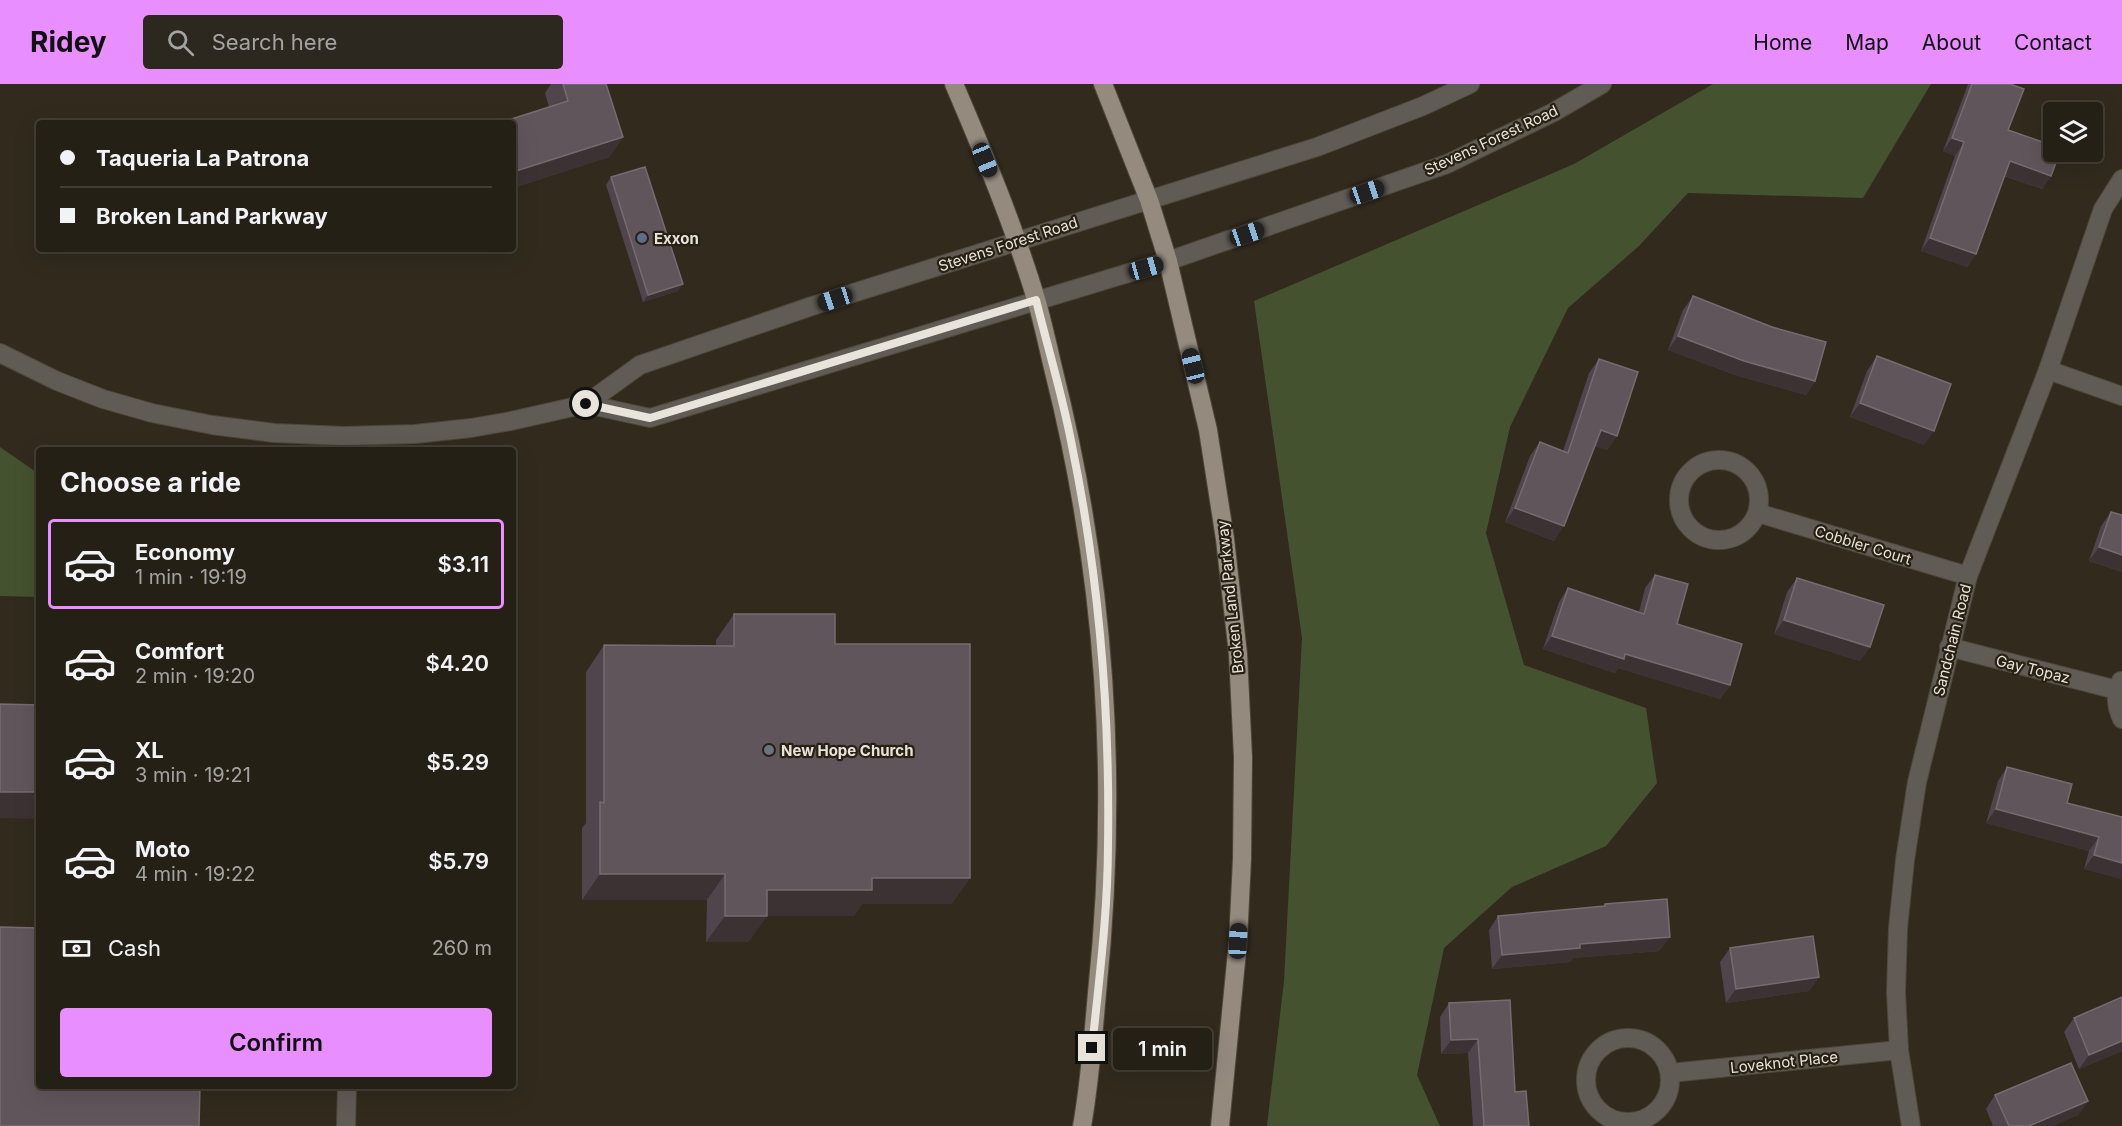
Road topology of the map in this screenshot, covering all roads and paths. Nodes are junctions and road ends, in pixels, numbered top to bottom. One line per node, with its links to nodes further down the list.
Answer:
1 (954, 84): 7 (main road)
2 (1103, 84): 6 (main road, Broken Land Parkway)
3 (1470, 84): 6 (street, Stevens Forest Road)
4 (1602, 84): 8 (street, Stevens Forest Road)
5 (2122, 179): 11 (street, Sandchain Road)
6 (1149, 200): 7 (street, Stevens Forest Road); 8 (main road, Broken Land Parkway)
7 (1017, 241): 9 (main road); 13 (street, Stevens Forest Road)
8 (1168, 261): 9 (street, Stevens Forest Road); 25 (main road, Broken Land Parkway)
9 (1036, 300): 13 (street, Stevens Forest Road); 24 (main road)
10 (0, 353): 14 (street, Stevens Forest Road)
11 (2048, 370): 12 (street); 16 (street, Sandchain Road)
12 (2122, 396)
13 (586, 404): 14 (street, Stevens Forest Road)
14 (344, 443)
15 (1758, 513): 15 (street); 16 (street, Cobbler Court)
16 (1968, 576): 17 (street, Sandchain Road)
17 (1949, 647): 18 (street, Gay Topaz); 20 (street, Sandchain Road)
18 (2120, 685): 19 (street, Gay Topaz)
19 (2122, 720)
20 (1899, 1050): 21 (street, Loveknot Place); 26 (street, Sandchain Road)
21 (1670, 1073): 21 (street)
22 (347, 1089): 23 (street)
23 (346, 1126)
24 (1082, 1126)
25 (1221, 1126)
26 (1911, 1126)

